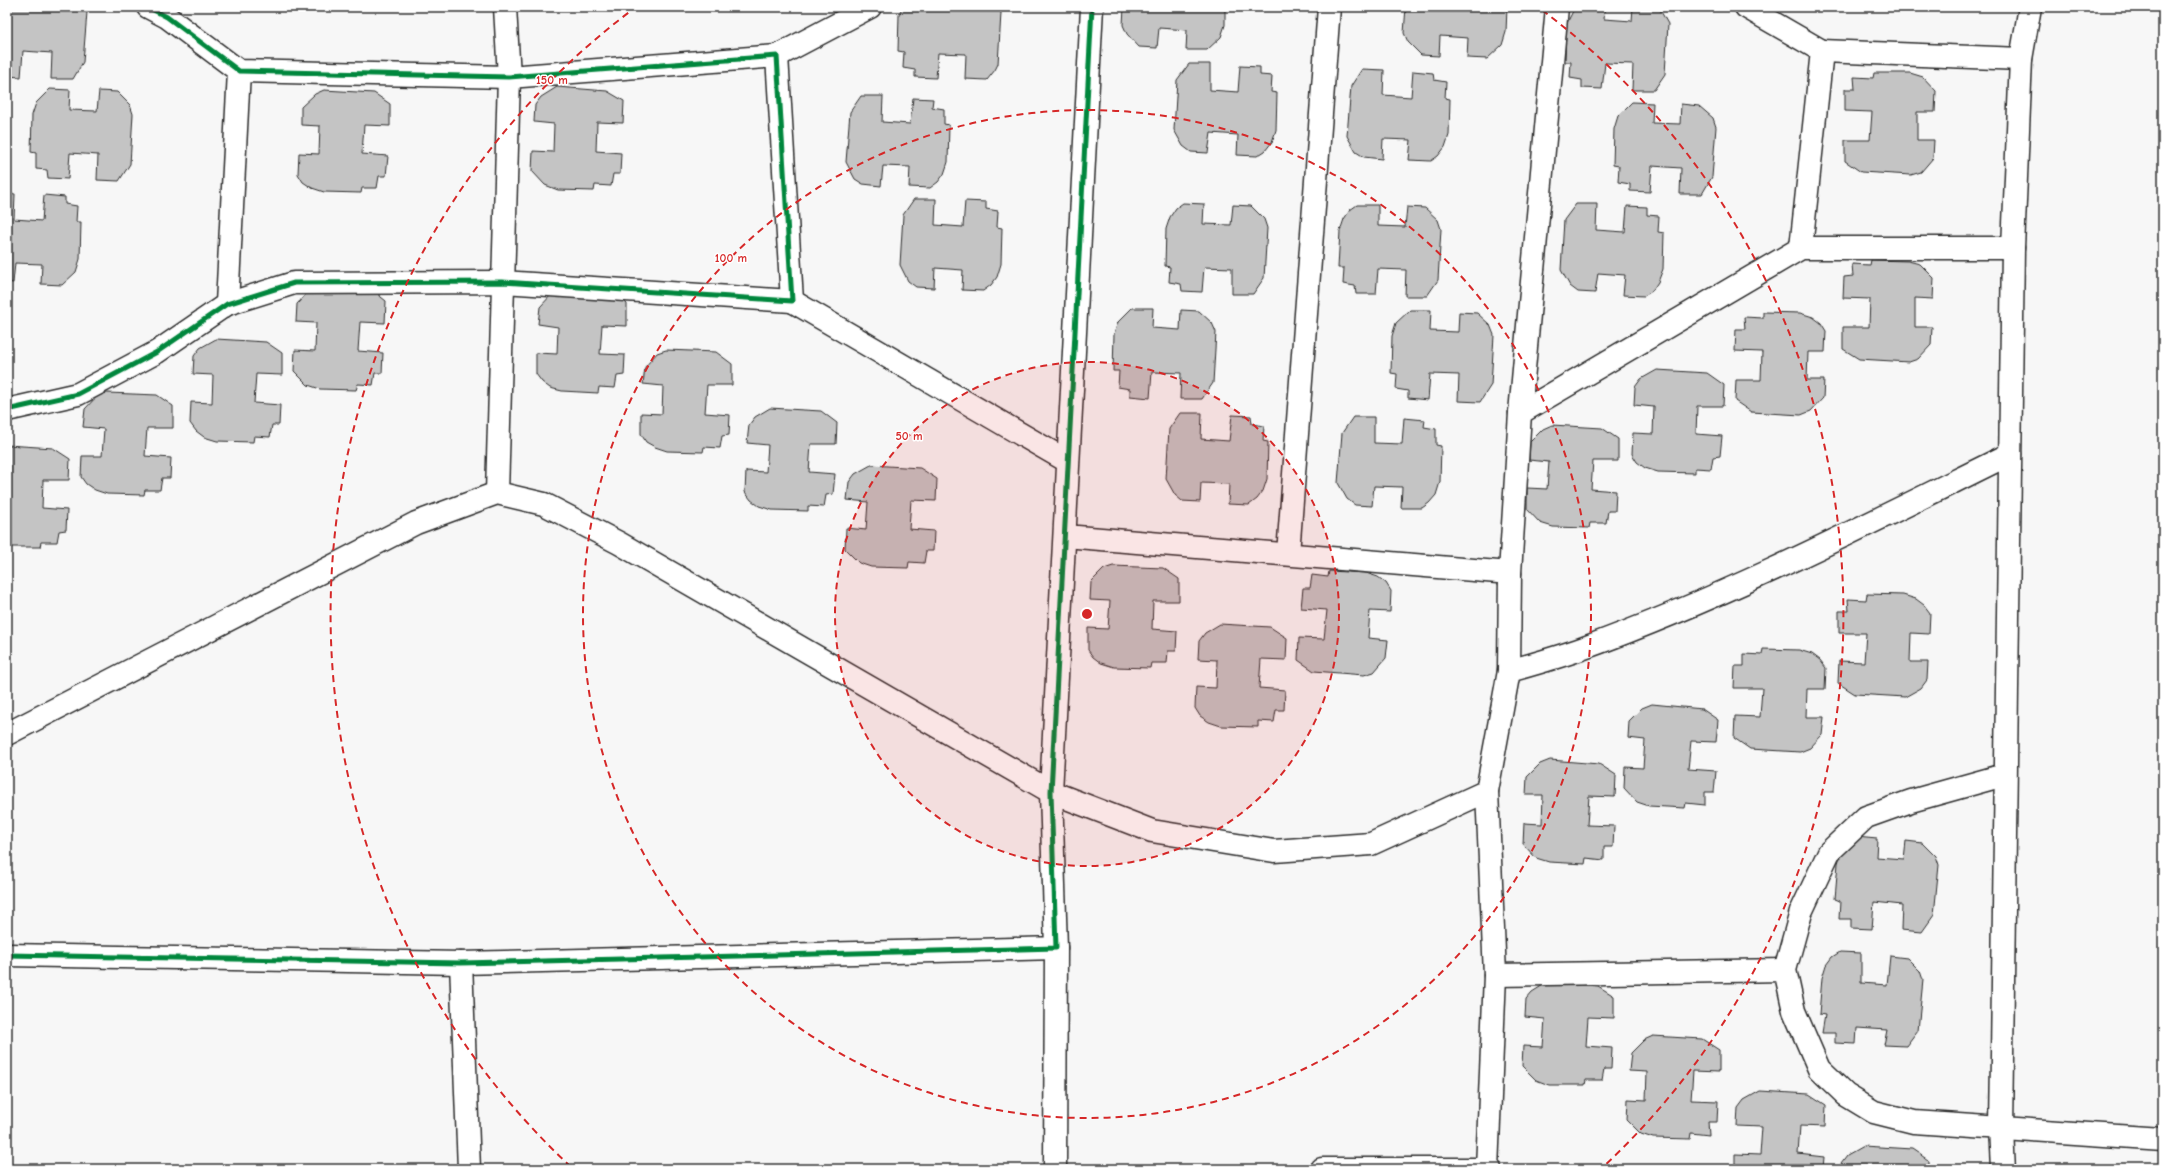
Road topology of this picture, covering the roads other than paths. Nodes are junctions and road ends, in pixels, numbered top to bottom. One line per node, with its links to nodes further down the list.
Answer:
1 (148, 7): 12 (street)
2 (505, 7): 13 (street)
3 (870, 7): 10 (street)
4 (1092, 7): 22 (street)
5 (1329, 7): 25 (street)
6 (1557, 7): 20 (street)
7 (1746, 7): 9 (street)
8 (2030, 7): 11 (street)
9 (1822, 51): 11 (street); 14 (street)
10 (777, 56): 13 (street); 17 (street)
11 (2022, 59): 15 (street)
12 (239, 71): 13 (street); 18 (street)
13 (509, 77): 16 (street)
14 (1801, 248): 15 (street); 20 (street)
15 (2013, 248): 21 (street)
16 (502, 282): 17 (street); 18 (street); 23 (street)
17 (792, 301): 22 (street)
18 (227, 304): 19 (street)
19 (7, 410)
20 (1520, 413): 26 (street)
21 (2010, 454): 27 (street); 29 (street)
22 (1067, 461): 24 (street)
23 (497, 493): 28 (street); 31 (street)
24 (1065, 536): 25 (street); 31 (street)
25 (1288, 554): 26 (street)
26 (1510, 573): 27 (street)
27 (1509, 671): 30 (street)
28 (7, 734)
29 (2004, 775): 35 (street); 37 (street)
30 (1487, 791): 31 (street); 36 (street)
31 (1051, 792): 32 (street)
32 (1056, 948): 34 (street); 41 (street)
33 (7, 956): 34 (street)
34 (461, 963): 40 (street)
35 (1785, 970): 36 (street); 37 (street)
36 (1495, 975): 39 (street)
37 (2001, 1129): 38 (street); 43 (street)
38 (2163, 1139)
39 (1488, 1168): 42 (street)
40 (469, 1169)
41 (1055, 1169)
42 (1322, 1169)
43 (2003, 1169)

